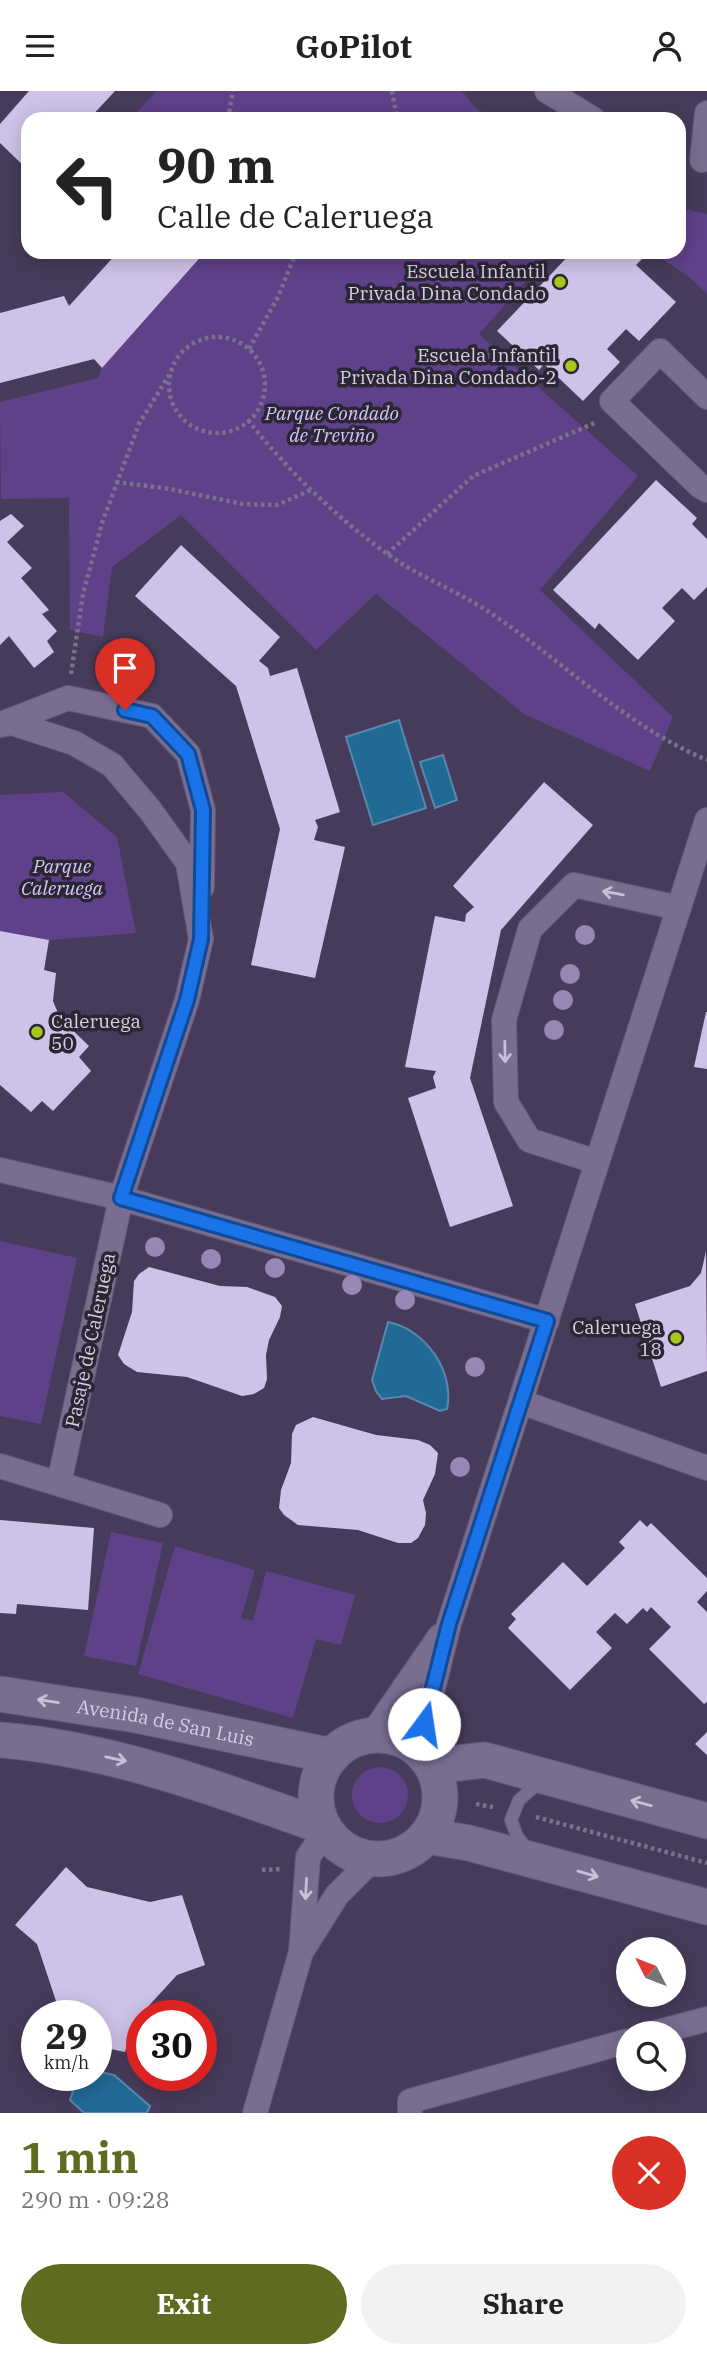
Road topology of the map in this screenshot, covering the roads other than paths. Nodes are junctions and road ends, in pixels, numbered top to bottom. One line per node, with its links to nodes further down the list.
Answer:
1 (547, 91): 2 (street)
2 (582, 112)
3 (707, 113): 4 (street)
4 (696, 159)
5 (707, 397): 6 (street)
6 (707, 490)
7 (0, 725): 10 (street); 10 (street)
8 (707, 820): 9 (street)
9 (679, 908): 11 (street); 11 (street, one-way to 11)
10 (201, 939): 13 (street, Pasaje de Caleruega)
11 (597, 1162): 14 (street)
12 (0, 1170): 13 (street)
13 (121, 1198): 14 (street); 18 (street, Pasaje de Caleruega)
14 (547, 1321): 15 (street)
15 (522, 1402): 17 (street); 20 (street)
16 (0, 1466): 18 (street)
17 (707, 1468)
18 (59, 1483): 19 (street)
19 (160, 1515)
20 (449, 1624): 22 (street); 25 (street)
21 (0, 1694): 24 (street, Avenida de San Luis, one-way to 21)
22 (371, 1735): 24 (street); 25 (street)
23 (0, 1740): 28 (street, one-way to 28)
24 (332, 1756): 28 (street)
25 (425, 1758): 26 (street); 29 (street)
26 (545, 1778): 27 (street, one-way to 26); 31 (lane)
27 (707, 1821)
28 (325, 1829): 30 (street); 33 (street, one-way to 33)
29 (427, 1836): 30 (street); 31 (street)
30 (373, 1859): 33 (street)
31 (534, 1859): 32 (street, one-way to 32)
32 (707, 1907)
33 (301, 1952): 37 (street)
34 (707, 2019): 35 (street)
35 (686, 2025)
36 (616, 2044): 38 (street)
37 (255, 2113)
38 (410, 2113)

